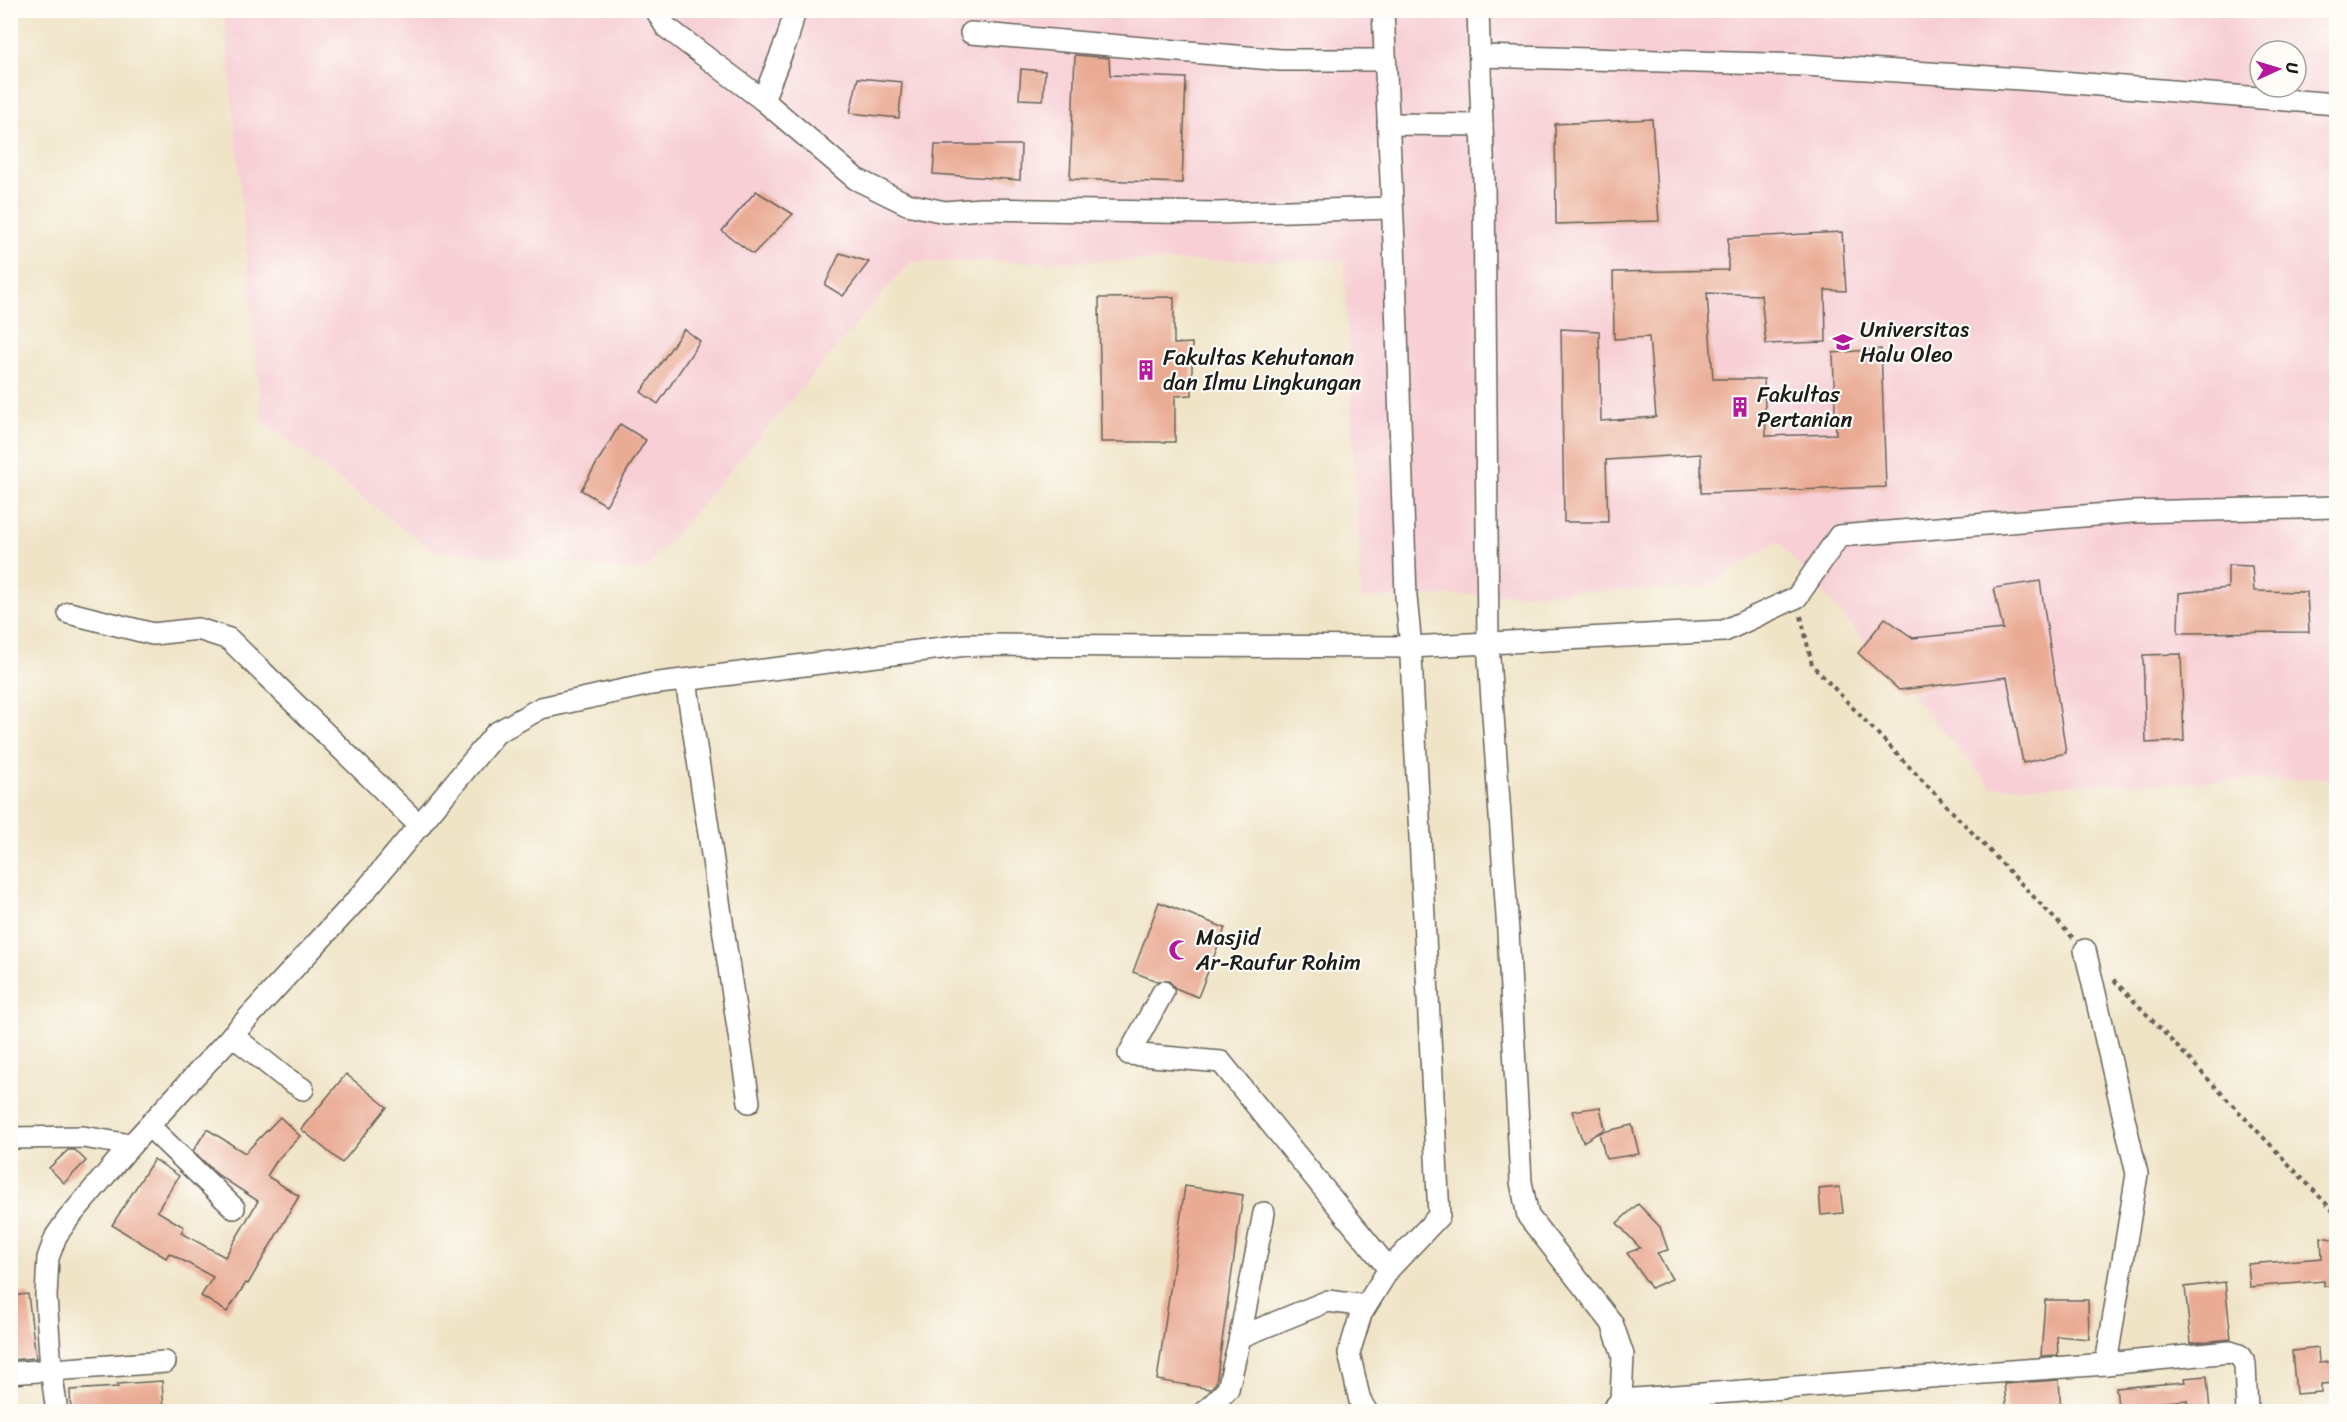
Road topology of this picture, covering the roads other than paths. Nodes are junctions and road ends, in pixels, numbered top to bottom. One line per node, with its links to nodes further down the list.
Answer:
1 (646, 10): 5 (street)
2 (795, 10): 9 (street)
3 (1383, 10): 8 (street)
4 (1478, 10): 7 (street)
5 (661, 19): 9 (street)
6 (971, 33): 8 (street)
7 (1480, 56): 10 (street); 12 (street)
8 (1384, 60): 11 (street)
9 (763, 100): 13 (street)
10 (2337, 104)
11 (1388, 124): 12 (street); 13 (street)
12 (1482, 125): 16 (street)
13 (1392, 208): 17 (street)
14 (2337, 507): 16 (street)
15 (69, 613): 19 (street)
16 (1488, 643): 17 (street); 37 (street)
17 (1410, 647): 18 (street); 30 (street)
18 (686, 680): 19 (street); 24 (street)
19 (420, 826): 22 (street)
20 (2085, 950): 34 (street)
21 (1163, 992): 30 (street)
22 (232, 1035): 23 (street); 25 (street)
23 (303, 1089)
24 (749, 1102)
25 (149, 1126): 27 (street); 28 (street)
26 (10, 1138): 27 (street)
27 (131, 1145): 35 (street)
28 (234, 1208)
29 (1264, 1213): 32 (street)
30 (1389, 1269): 31 (street)
31 (1366, 1306): 32 (street); 40 (street)
32 (1240, 1337): 39 (street)
33 (165, 1362): 35 (street)
34 (2106, 1364): 37 (street); 41 (street)
35 (51, 1369): 36 (street); 38 (street)
36 (10, 1373)
37 (1616, 1406)
38 (57, 1412)
39 (1205, 1412)
40 (1367, 1412)
41 (2247, 1412)

